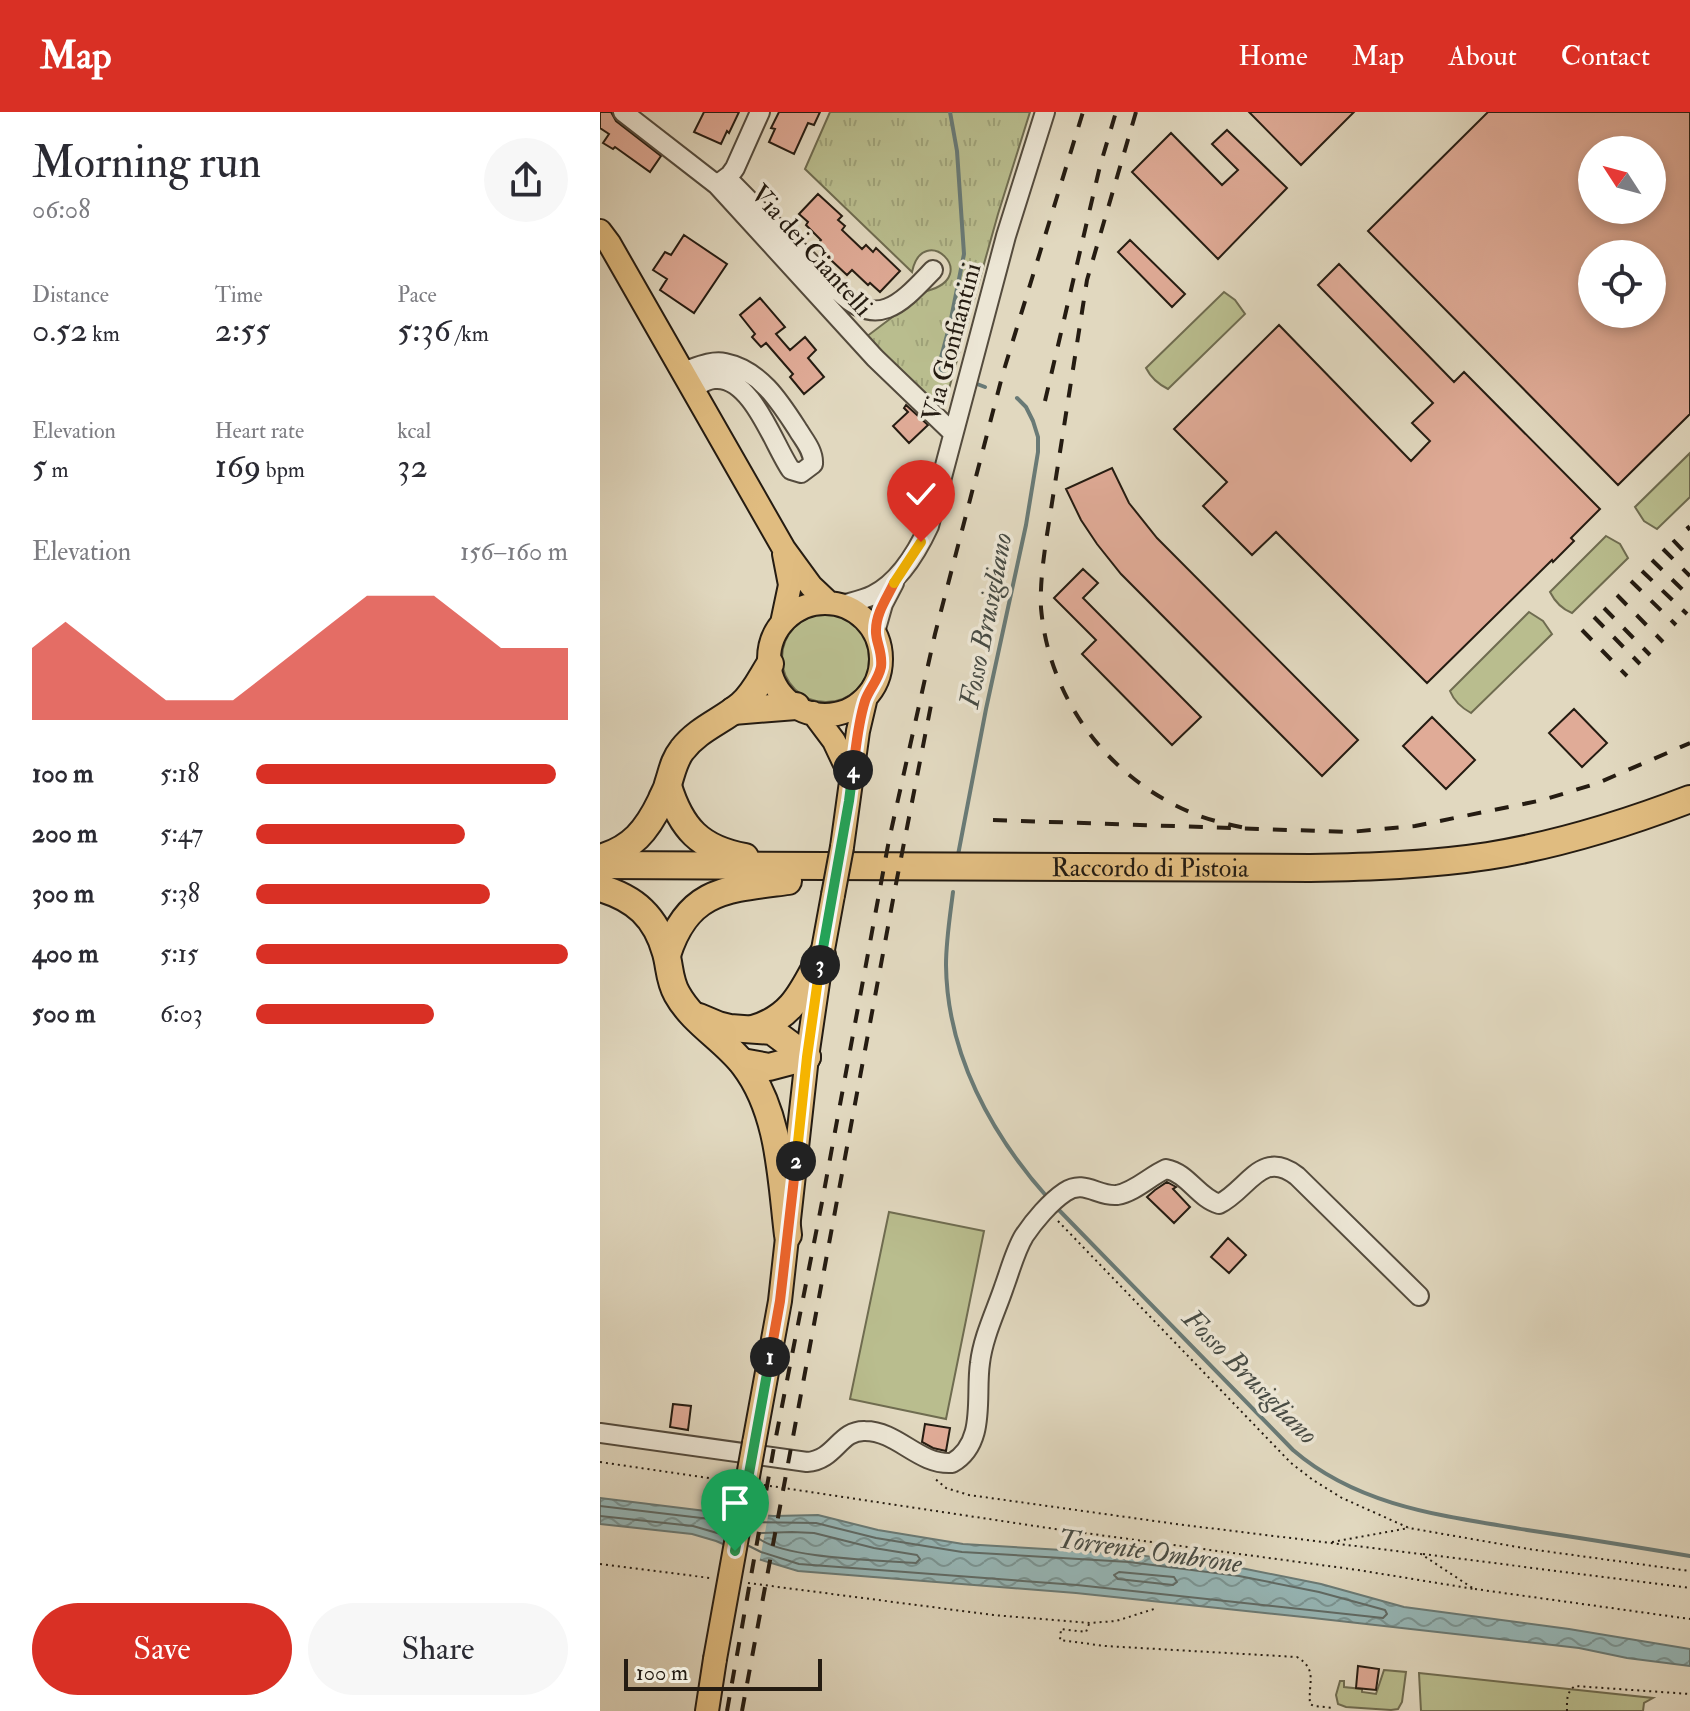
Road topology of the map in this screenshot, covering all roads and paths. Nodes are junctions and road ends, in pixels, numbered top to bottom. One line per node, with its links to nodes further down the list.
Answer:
1 (623, 112): 4 (street, Via dei Ciantelli)
2 (760, 112): 4 (street)
3 (1045, 112): 8 (street, Via Gonfiantini)
4 (722, 181): 6 (street); 8 (street, Via dei Ciantelli)
5 (600, 231): 7 (main road)
6 (933, 270)
7 (687, 380): 7 (street); 9 (main road)
8 (953, 433): 10 (street, Via Gonfiantini)
9 (784, 549): 11 (main road); 12 (main road)
10 (895, 579): 11 (street, Via Gonfiantini); 13 (street, Via Gonfiantini)
11 (835, 604): 12 (main road); 13 (main road)
12 (782, 623): 14 (main road)
13 (875, 632): 15 (main road)
14 (770, 664): 16 (main road); 17 (highway)
15 (866, 697): 16 (main road); 18 (main road)
16 (805, 710): 17 (highway); 18 (main road)
17 (733, 711): 19 (highway)
18 (851, 779): 28 (main road, bridge)
19 (668, 786): 22 (highway); 24 (highway)
20 (1690, 799): 24 (highway, Raccordo di Pistoia)
21 (1690, 814): 24 (highway, Raccordo di Pistoia)
22 (600, 858)
23 (600, 865): 24 (highway, Raccordo di Pistoia)
24 (790, 873): 25 (highway, Raccordo di Pistoia); 27 (highway)
25 (600, 879)
26 (600, 888): 27 (highway)
27 (667, 955): 29 (highway)
28 (822, 955): 30 (highway); 31 (main road)
29 (695, 1016): 30 (highway); 32 (highway)
30 (753, 1029): 31 (highway)
31 (807, 1057): 32 (highway); 34 (main road)
32 (742, 1062): 34 (highway)
33 (1046, 1209): 35 (street); 37 (street); 41 (path)
34 (788, 1235): 55 (main road, bridge)
35 (1419, 1296)
36 (600, 1433): 37 (street)
37 (914, 1452): 42 (path)
38 (600, 1462): 39 (path)
39 (730, 1481)
40 (759, 1485): 49 (path)
41 (1409, 1528): 42 (path); 45 (path)
42 (1327, 1543): 43 (path)
43 (1421, 1554): 48 (path); 49 (path)
44 (600, 1564): 46 (path)
45 (1690, 1571)
46 (713, 1578)
47 (741, 1582): 52 (path)
48 (1690, 1588)
49 (1474, 1589): 51 (path)
50 (1154, 1609): 52 (path)
51 (1690, 1619)
52 (1090, 1623): 54 (path)
53 (1690, 1694): 56 (path)
54 (1334, 1708)
55 (707, 1711)
56 (1567, 1711)

